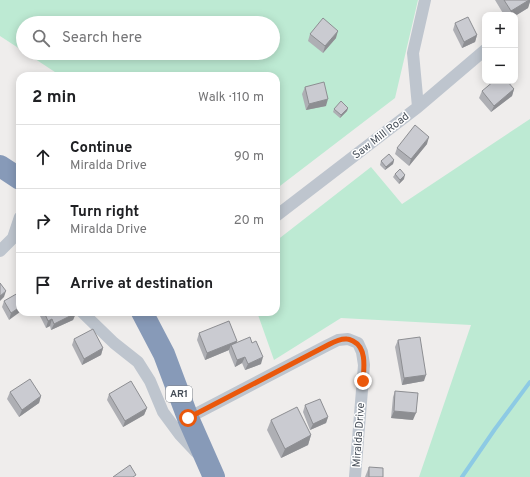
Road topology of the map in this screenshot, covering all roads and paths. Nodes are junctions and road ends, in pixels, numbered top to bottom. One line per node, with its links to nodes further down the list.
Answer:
1 (425, 0): 3 (street, Saw Mill Road)
2 (482, 53): 3 (street)
3 (418, 107): 6 (street, Saw Mill Road)
4 (0, 166): 5 (highway)
5 (16, 176)
6 (280, 213)
7 (16, 239): 8 (street)
8 (0, 251)
9 (86, 316): 12 (street)
10 (144, 316): 11 (highway, AR1)
11 (188, 418): 12 (highway, AR1); 13 (street, Miralda Drive)
12 (212, 471)
13 (355, 477)

